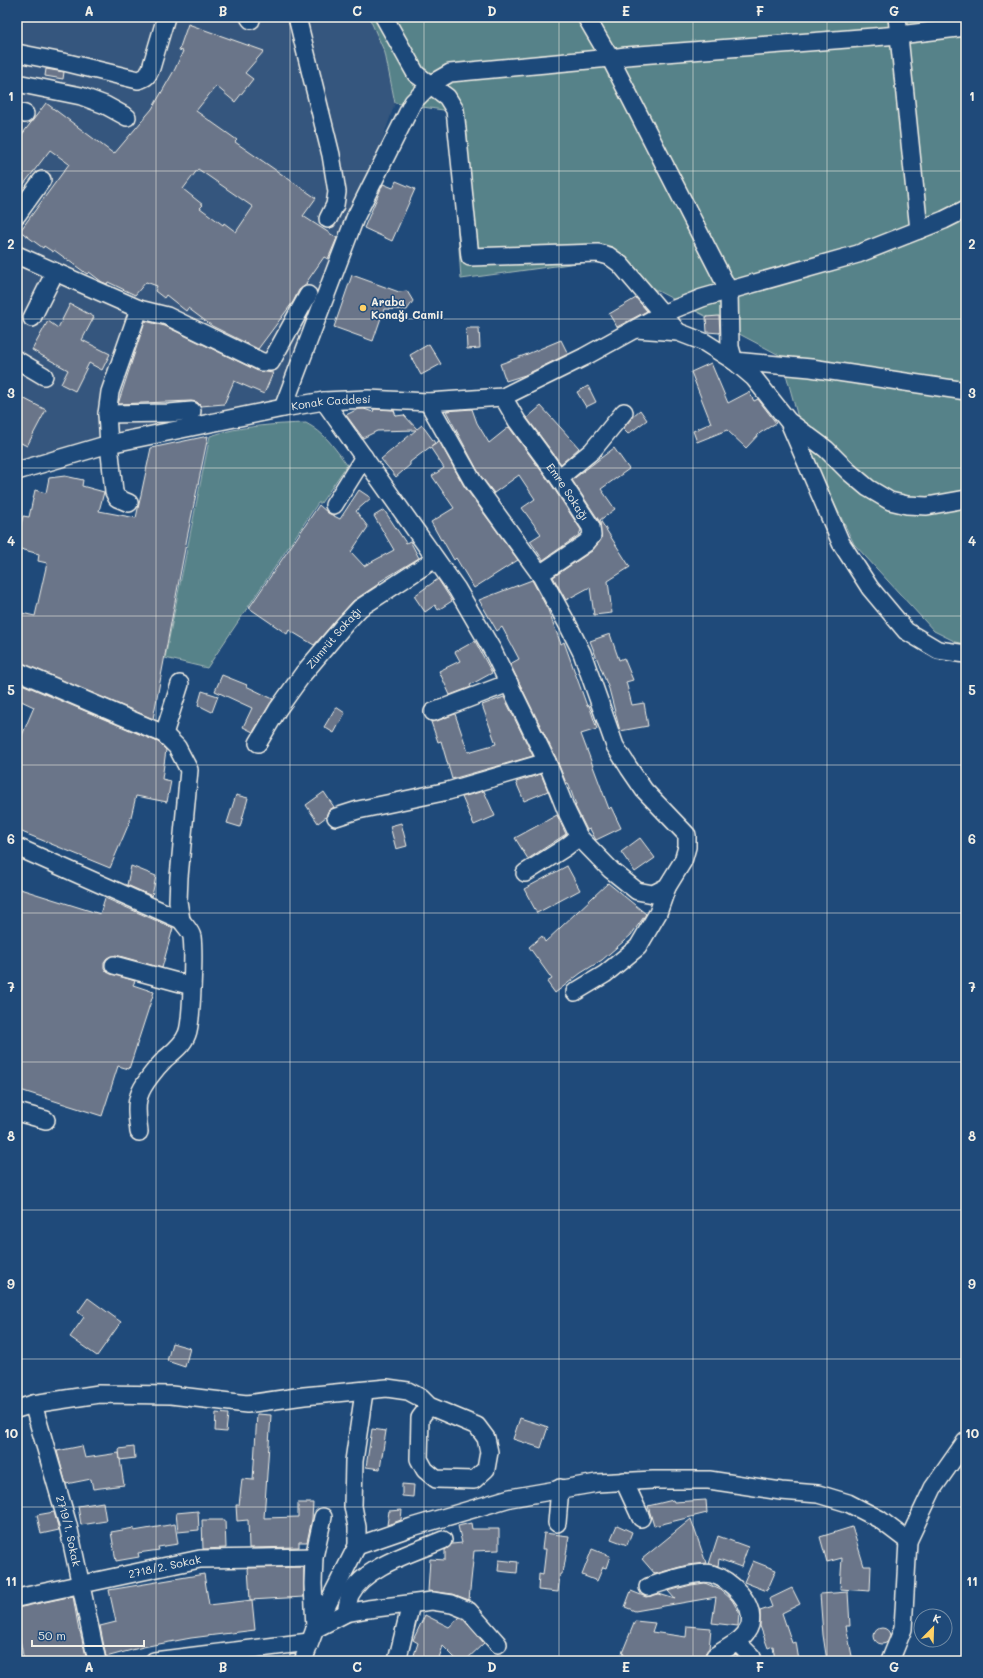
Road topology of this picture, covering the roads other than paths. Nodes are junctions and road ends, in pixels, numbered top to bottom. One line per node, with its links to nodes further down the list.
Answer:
1 (166, 17): 8 (street)
2 (297, 17): 16 (street)
3 (384, 17): 11 (street)
4 (586, 17): 9 (street)
5 (897, 17): 7 (street)
6 (966, 27): 7 (street)
7 (899, 34): 9 (street); 17 (street)
8 (17, 53)
9 (610, 58): 11 (street); 20 (street)
10 (17, 83): 12 (street)
11 (431, 84): 23 (street); 34 (street)
12 (128, 118)
13 (42, 180): 15 (street)
14 (966, 209): 17 (street, Konak Caddesi)
15 (17, 214)
16 (328, 219)
17 (919, 230): 20 (street, Konak Caddesi)
18 (17, 255): 19 (street)
19 (55, 272): 22 (street); 24 (street)
20 (729, 291): 23 (street, Konak Caddesi); 28 (street)
21 (308, 295): 22 (street)
22 (139, 309): 37 (street)
23 (662, 314): 25 (street, Konak Caddesi); 26 (street)
24 (32, 318)
25 (636, 329): 26 (street); 31 (street, Konak Caddesi)
26 (678, 332): 28 (street)
27 (17, 360): 29 (street)
28 (734, 361): 30 (street); 38 (street)
29 (44, 376)
30 (966, 391)
31 (503, 397): 33 (street, Konak Caddesi); 42 (street, Emre Sokağı)
32 (324, 401): 33 (street, Konak Caddesi); 34 (street, Konak Caddesi); 40 (street)
33 (428, 402): 47 (street)
34 (283, 408): 39 (street, Konak Caddesi)
35 (192, 411): 37 (street)
36 (624, 412): 42 (street)
37 (107, 414): 39 (street)
38 (789, 422): 43 (street); 48 (street)
39 (108, 444): 41 (street, Konak Caddesi); 44 (street)
40 (364, 457): 45 (street); 46 (street)
41 (17, 470)
42 (559, 478): 47 (street, Emre Sokağı)
43 (966, 499)
44 (129, 503)
45 (334, 505)
46 (435, 559): 50 (street); 54 (street, Zümrüt Sokağı)
47 (540, 574): 60 (street)
48 (966, 654)
49 (17, 671): 53 (street)
50 (509, 683): 52 (street); 55 (street)
51 (180, 684): 53 (street)
52 (433, 712)
53 (164, 734): 61 (street)
54 (258, 742)
55 (547, 762): 56 (street); 57 (street)
56 (336, 817)
57 (579, 837): 59 (street); 60 (street)
58 (17, 847): 61 (street)
59 (525, 873)
60 (667, 887): 64 (street)
61 (180, 920): 63 (street)
62 (114, 965): 63 (street)
63 (192, 986): 67 (street)
64 (575, 992)
65 (17, 1112): 66 (street)
66 (46, 1120)
67 (139, 1132)
68 (364, 1392): 69 (street); 70 (street); 80 (street)
69 (34, 1404): 71 (street); 82 (street, 2719/1. Sokak)
70 (429, 1406): 70 (street)
71 (17, 1409)
72 (966, 1441): 79 (street)
73 (624, 1482): 74 (street); 76 (street); 79 (street)
74 (560, 1488): 77 (street); 80 (street)
75 (323, 1517): 81 (street)
76 (641, 1518)
77 (557, 1523)
78 (444, 1540): 86 (street)
79 (908, 1541): 96 (street)
80 (357, 1546): 87 (street)
81 (314, 1557): 82 (street, 2718/2. Sokak); 87 (street)
82 (82, 1585): 84 (street, 2718/2. Sokak); 90 (street, 2719/1. Sokak)
83 (648, 1587): 88 (street)
84 (17, 1598)
85 (411, 1604): 86 (street); 89 (street); 93 (street)
86 (346, 1614): 87 (street)
87 (312, 1636): 91 (street); 92 (street)
88 (737, 1642): 94 (street); 95 (street)
89 (498, 1644)
90 (97, 1661)
91 (154, 1661)
92 (303, 1661)
93 (397, 1661)
94 (713, 1661)
95 (753, 1661)
96 (890, 1661)

